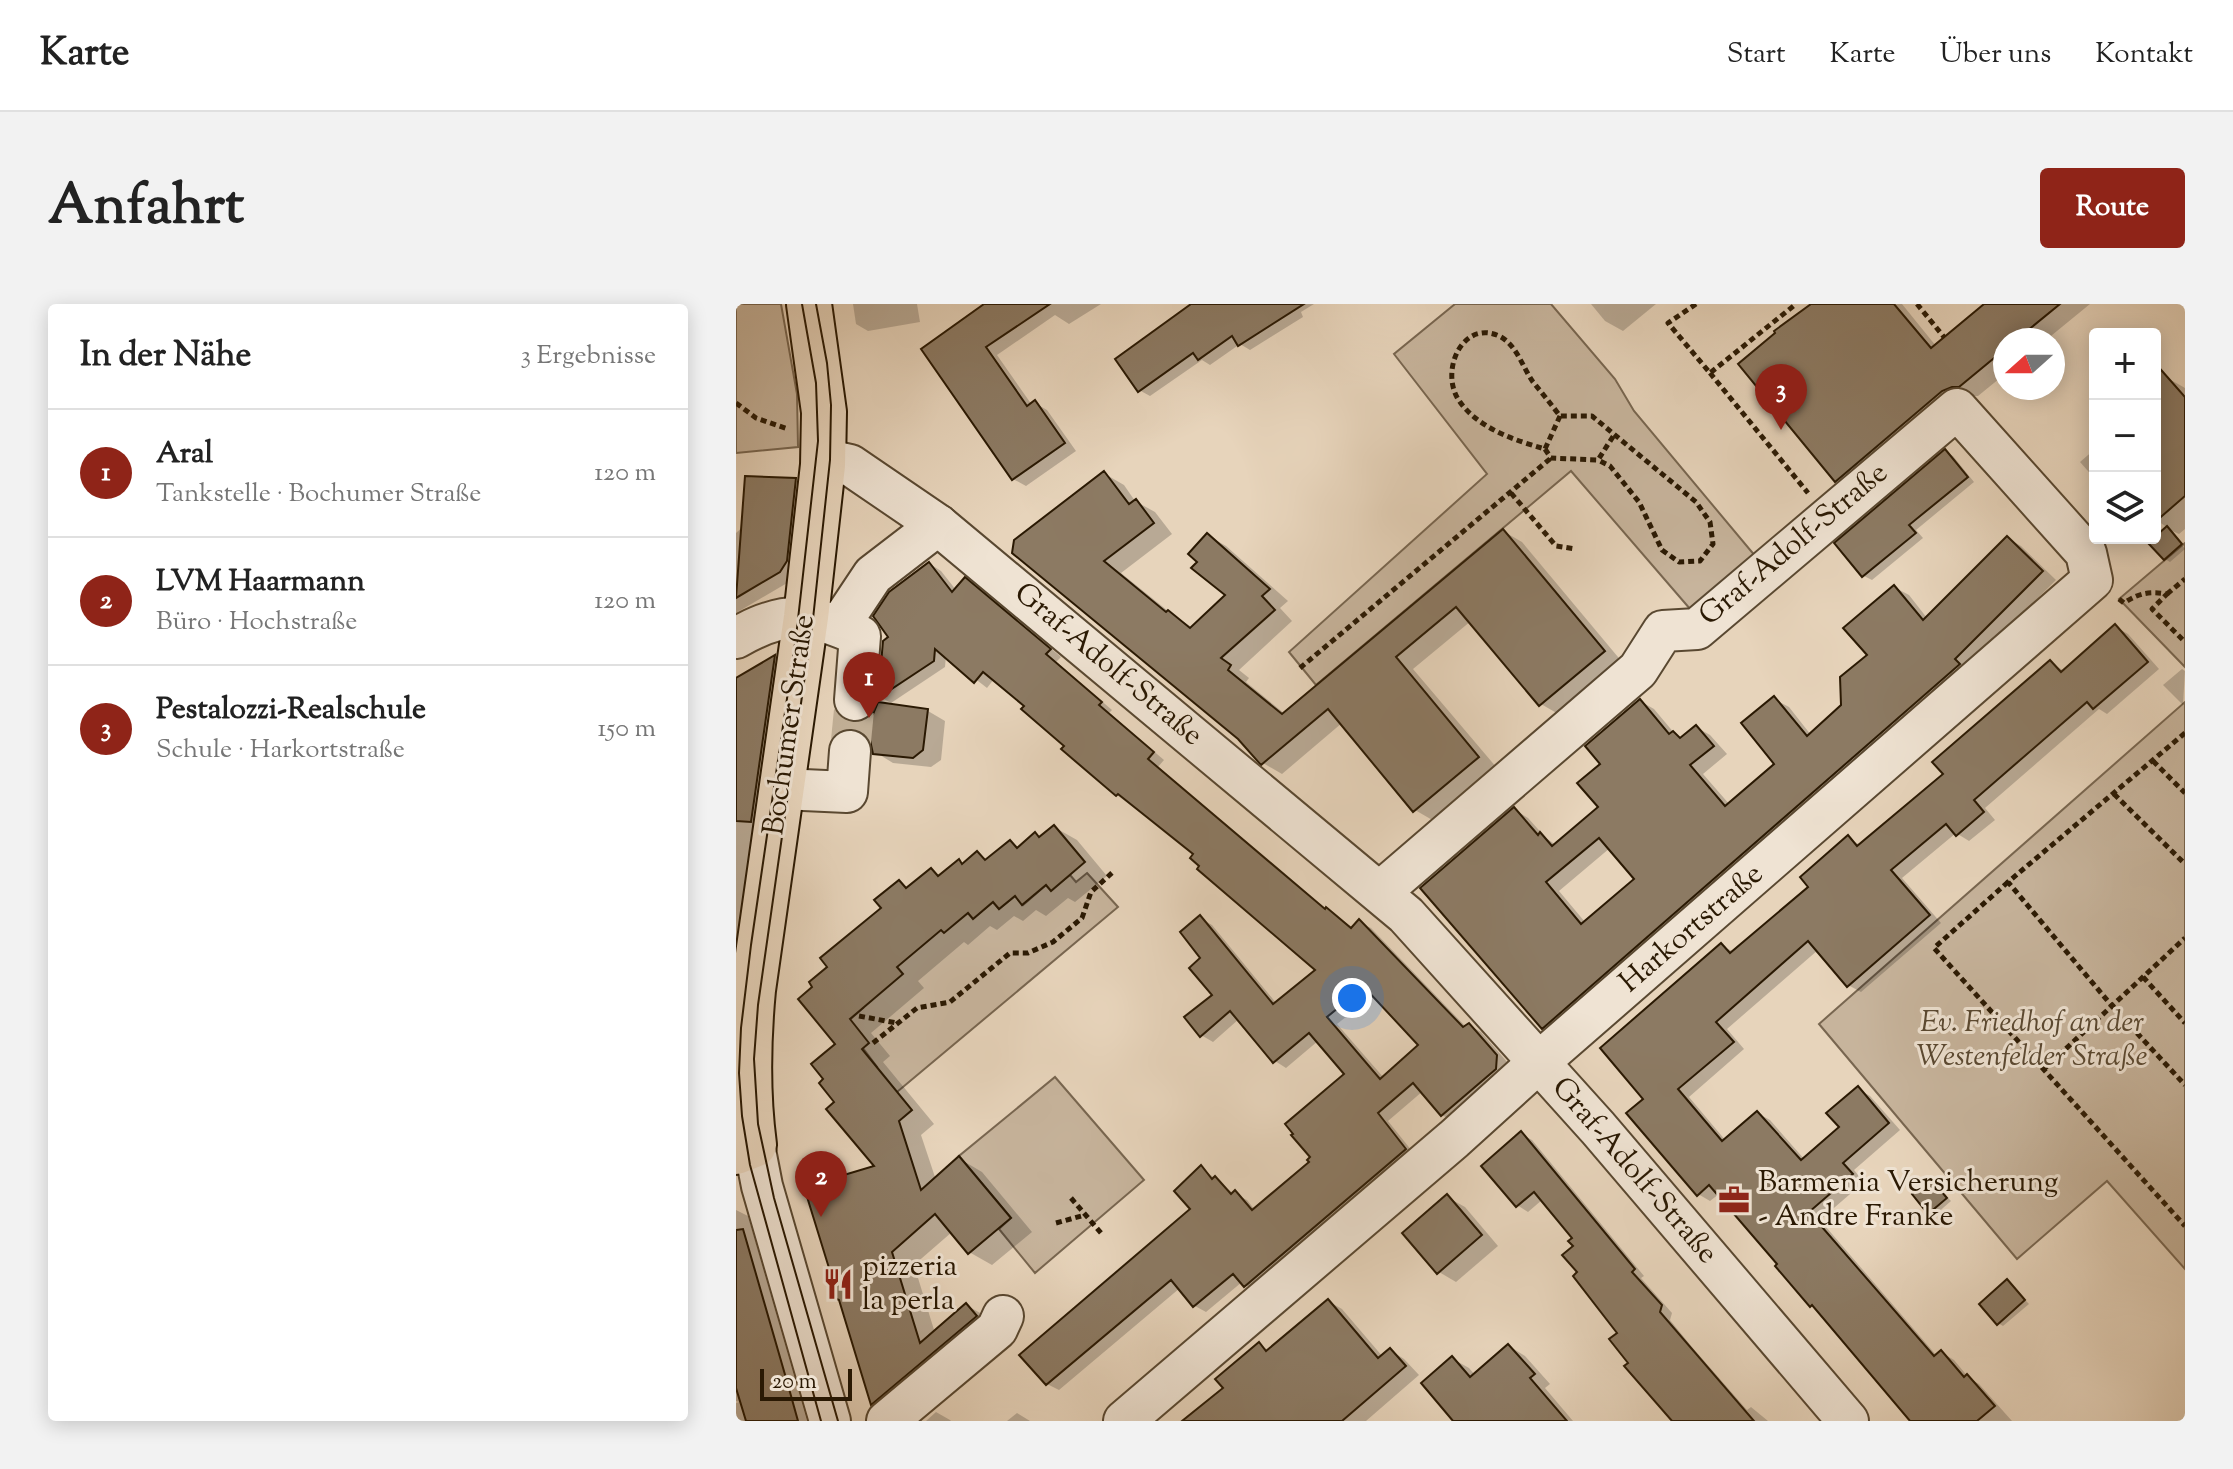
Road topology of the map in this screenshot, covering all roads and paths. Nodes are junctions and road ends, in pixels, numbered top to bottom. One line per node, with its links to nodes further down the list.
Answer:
1 (809, 304): 10 (main road, Bochumer Straße)
2 (1696, 304): 6 (path)
3 (1796, 304): 6 (path)
4 (1917, 304): 5 (path)
5 (1944, 337)
6 (1710, 373): 15 (path)
7 (736, 403): 10 (path)
8 (1560, 416): 9 (path); 11 (path); 11 (path)
9 (1614, 435): 13 (path); 13 (path)
10 (824, 443): 16 (street, Graf-Adolf-Straße); 22 (main road, Bochumer Straße)
11 (1545, 449): 12 (path)
12 (1551, 458): 13 (path); 14 (path)
13 (1598, 460)
14 (1511, 493): 17 (path); 25 (path)
15 (1828, 518): 18 (street, Graf-Adolf-Straße); 36 (street, Graf-Adolf-Straße)
16 (938, 525): 22 (street); 36 (street, Graf-Adolf-Straße)
17 (1576, 549)
18 (2092, 580): 21 (path); 44 (street, Harkortstraße)
19 (2182, 581): 20 (path); 21 (path)
20 (2185, 589)
21 (2167, 594): 24 (path)
22 (822, 622): 23 (street); 26 (street); 30 (main road, Bochumer Straße)
23 (736, 638)
24 (2185, 642)
25 (1300, 668)
26 (855, 700)
27 (2184, 737): 29 (path)
28 (850, 751): 30 (street)
29 (2153, 761): 31 (path); 32 (path)
30 (782, 789): 47 (main road, Bochumer Straße)
31 (2185, 793)
32 (2114, 794): 33 (path); 35 (path)
33 (2185, 864)
34 (1113, 872): 41 (path)
35 (2008, 882): 39 (path); 45 (path)
36 (1380, 892): 44 (street, Graf-Adolf-Straße)
37 (2185, 938): 38 (path)
38 (2143, 977): 39 (path); 42 (path)
39 (2112, 1006): 45 (path); 46 (path)
40 (859, 1016): 41 (path)
41 (898, 1023): 43 (path)
42 (2185, 1023)
43 (873, 1043)
44 (1539, 1062): 57 (street, Harkortstraße); 58 (street, Graf-Adolf-Straße)
45 (2044, 1069): 52 (path)
46 (2185, 1085)
47 (742, 1103): 48 (main road, Bochumer Straße)
48 (745, 1149): 55 (street)
49 (1071, 1198): 50 (path)
50 (1085, 1215): 51 (path); 53 (path)
51 (1056, 1223)
52 (2185, 1226)
53 (1101, 1233)
54 (1003, 1316): 56 (street)
55 (830, 1421)
56 (887, 1421)
57 (1124, 1421)
58 (1848, 1421)

